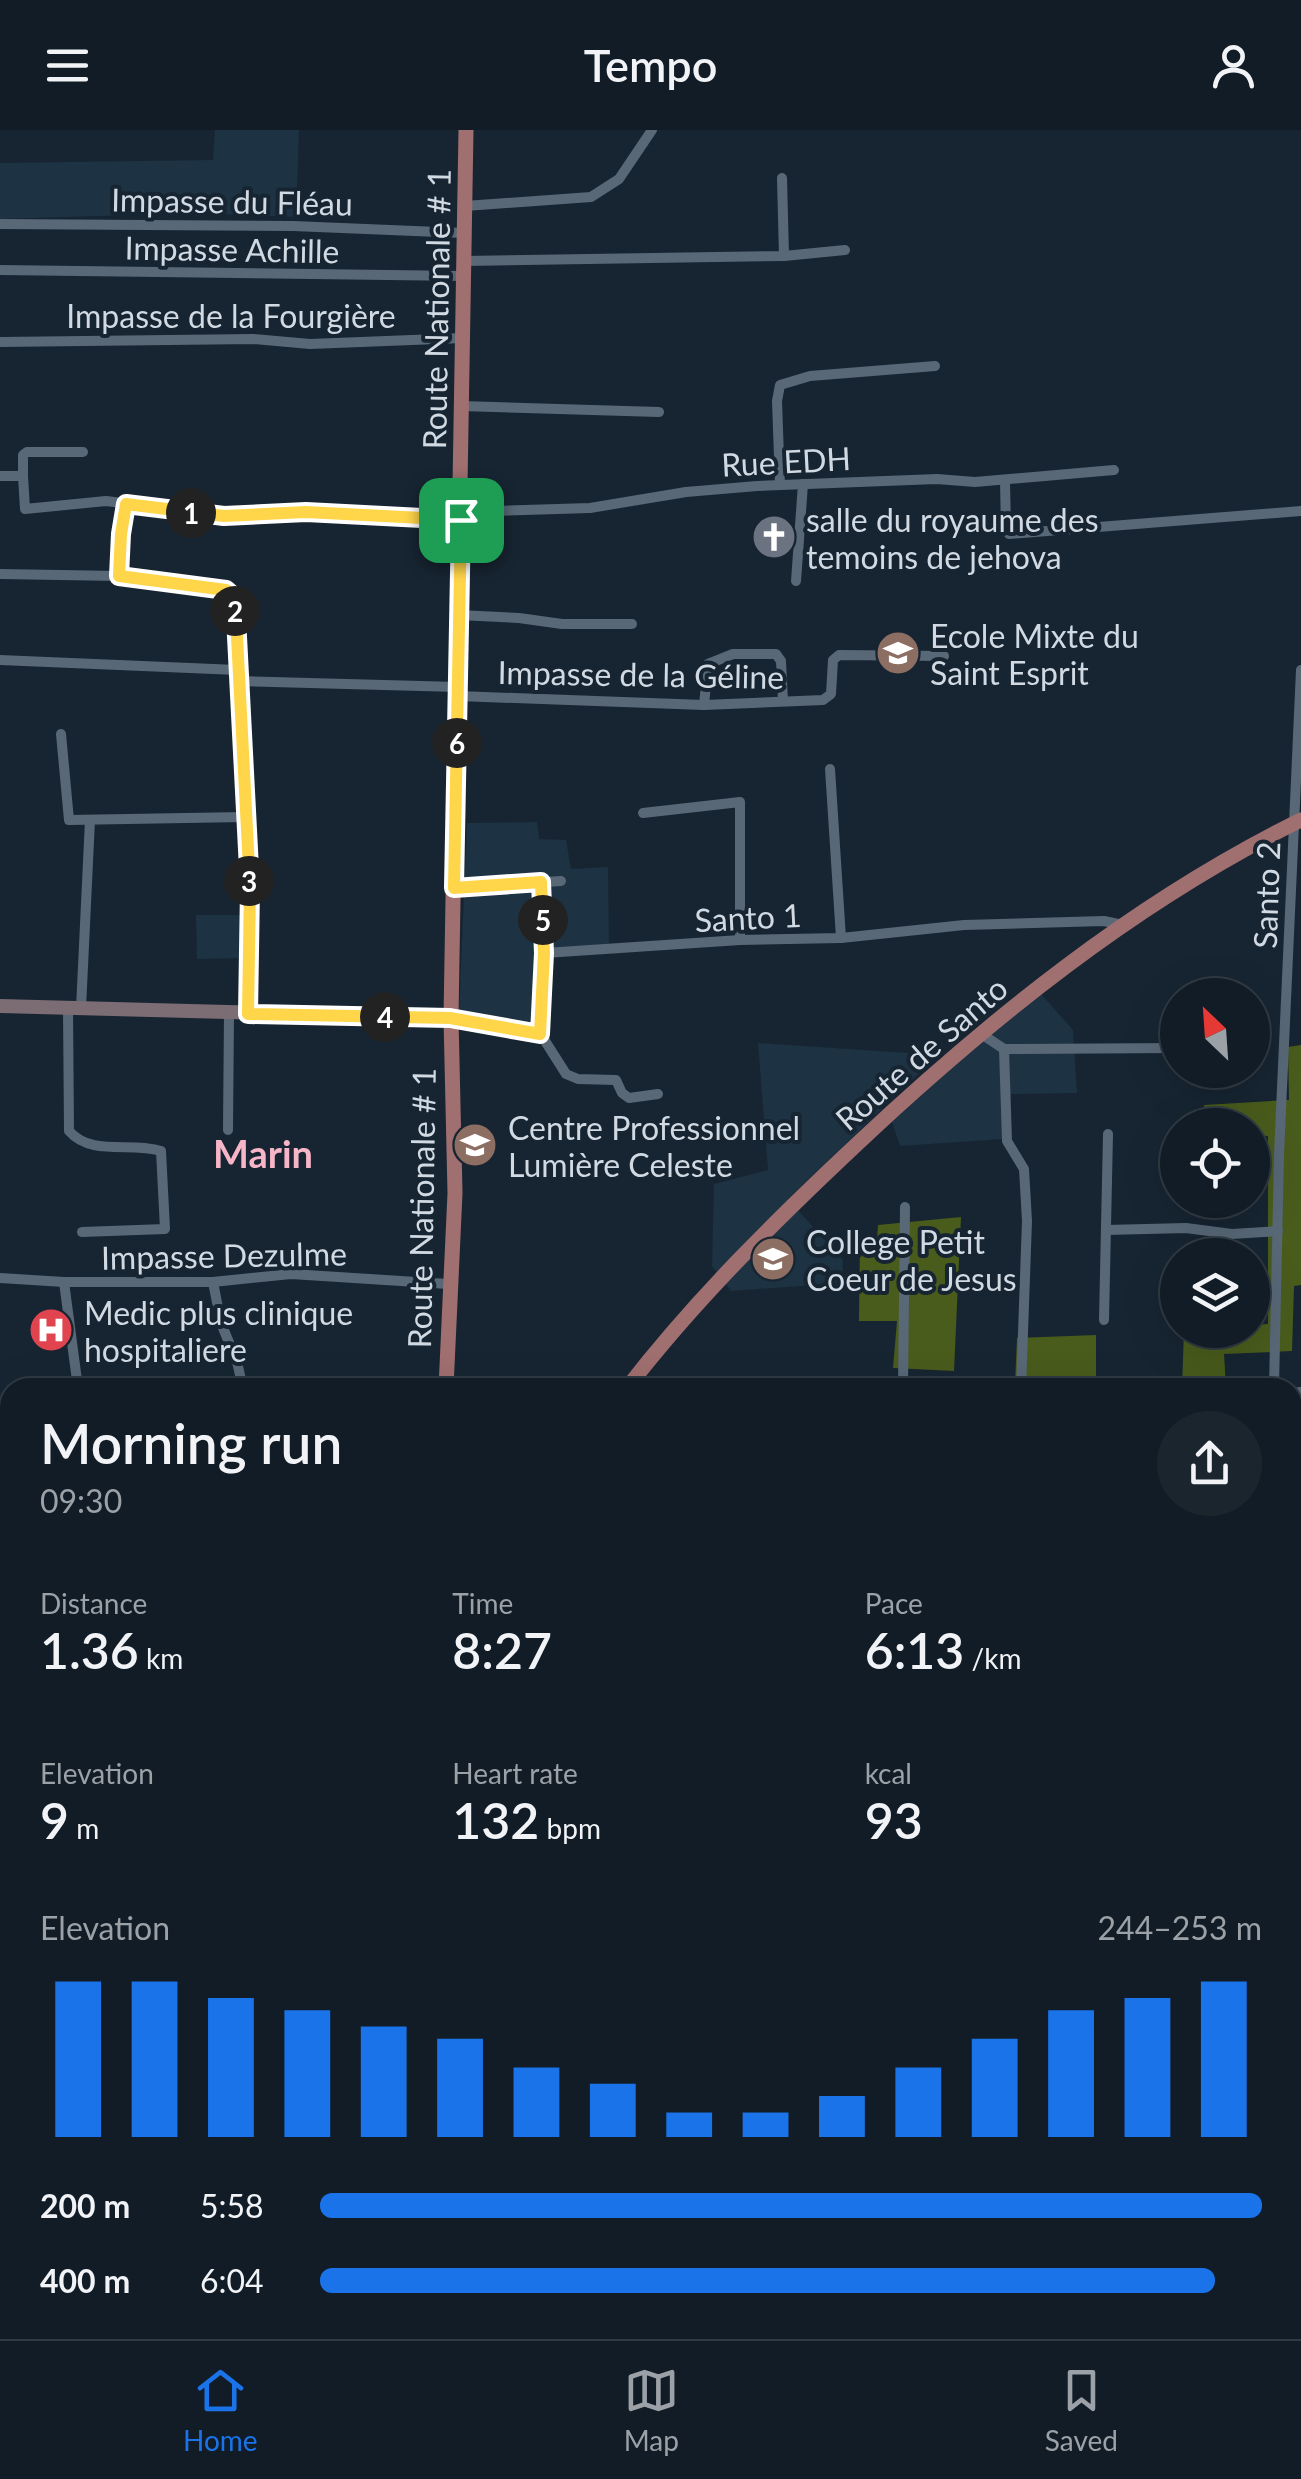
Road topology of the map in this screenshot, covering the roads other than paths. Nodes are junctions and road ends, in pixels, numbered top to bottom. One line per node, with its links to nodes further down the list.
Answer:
1 (466, 130): 4 (main road, Route Nationale # 1)
2 (652, 130): 4 (street)
3 (782, 178): 8 (street)
4 (465, 206): 6 (main road, Route Nationale # 1)
5 (0, 224): 6 (street, Impasse du Fléau)
6 (463, 233): 9 (main road, Route Nationale # 1)
7 (845, 250): 8 (street, Impasse Achille)
8 (784, 256): 9 (street, Impasse Achille)
9 (464, 269): 10 (street, Impasse Achille); 11 (main road, Route Nationale # 1)
10 (0, 270)
11 (463, 338): 12 (street, Impasse de la Fourgière); 14 (main road, Route Nationale # 1)
12 (0, 342)
13 (935, 366): 21 (street)
14 (461, 406): 15 (street); 25 (main road, Route Nationale # 1)
15 (659, 412)
16 (83, 452): 19 (street)
17 (1114, 470): 20 (street, Rue EDH)
18 (0, 476): 19 (street)
19 (23, 476): 23 (street, Rue EDH)
20 (1005, 480): 22 (street, Rue EDH); 24 (street)
21 (780, 484): 22 (street, Rue EDH); 25 (street, Rue EDH)
22 (804, 484): 28 (street)
23 (126, 504): 25 (street, Rue EDH); 27 (street)
24 (1301, 511)
25 (461, 516): 29 (main road, Route Nationale # 1)
26 (0, 574): 27 (street)
27 (119, 576): 34 (street)
28 (796, 581)
29 (460, 615): 30 (street); 35 (main road, Route Nationale # 1)
30 (632, 624)
31 (944, 656): 36 (street, Impasse de la Géline)
32 (0, 660): 34 (street, Impasse de la Géline)
33 (1301, 670): 43 (street, Santo 2)
34 (237, 676): 35 (street, Impasse de la Géline); 41 (street)
35 (458, 692): 37 (street, Impasse de la Géline); 46 (main road, Route Nationale # 1)
36 (783, 702): 37 (street, Impasse de la Géline); 37 (street)
37 (704, 705)
38 (61, 734): 42 (street)
39 (830, 769): 48 (street)
40 (643, 812): 49 (street)
41 (244, 817): 42 (street); 54 (street)
42 (90, 820): 52 (street)
43 (1297, 822): 47 (main road, Route de Santo); 65 (street, Santo 2)
44 (561, 881): 45 (street)
45 (541, 882): 46 (street); 50 (street)
46 (454, 888): 55 (main road, Route Nationale # 1)
47 (1124, 925): 48 (street, Santo 1); 56 (main road, Route de Santo)
48 (841, 938): 49 (street, Santo 1)
49 (740, 940): 50 (street, Santo 1)
50 (544, 953): 57 (street)
51 (0, 1006): 52 (main road)
52 (74, 1008): 53 (main road); 66 (street)
53 (229, 1013): 54 (main road); 61 (street)
54 (248, 1014): 55 (main road)
55 (450, 1018): 57 (street); 70 (main road, Route Nationale # 1)
56 (979, 1033): 59 (street); 75 (main road, Route de Santo)
57 (540, 1034): 60 (street)
58 (1160, 1048): 59 (street)
59 (1004, 1049): 77 (street)
60 (658, 1094)
61 (228, 1130)
62 (1108, 1134): 64 (street)
63 (906, 1207): 76 (street)
64 (1106, 1230): 65 (street); 71 (street)
65 (1278, 1230): 78 (street, Santo 2)
66 (82, 1232)
67 (0, 1278): 68 (street, Impasse Dezulme)
68 (64, 1282): 69 (street, Impasse Dezulme); 72 (street)
69 (213, 1282): 70 (street, Impasse Dezulme); 73 (street)
70 (448, 1284): 74 (main road, Route Nationale # 1)
71 (1104, 1320)
72 (77, 1378)
73 (240, 1378)
74 (446, 1378)
75 (635, 1378)
76 (903, 1378)
77 (1020, 1378)
78 (1274, 1378)

